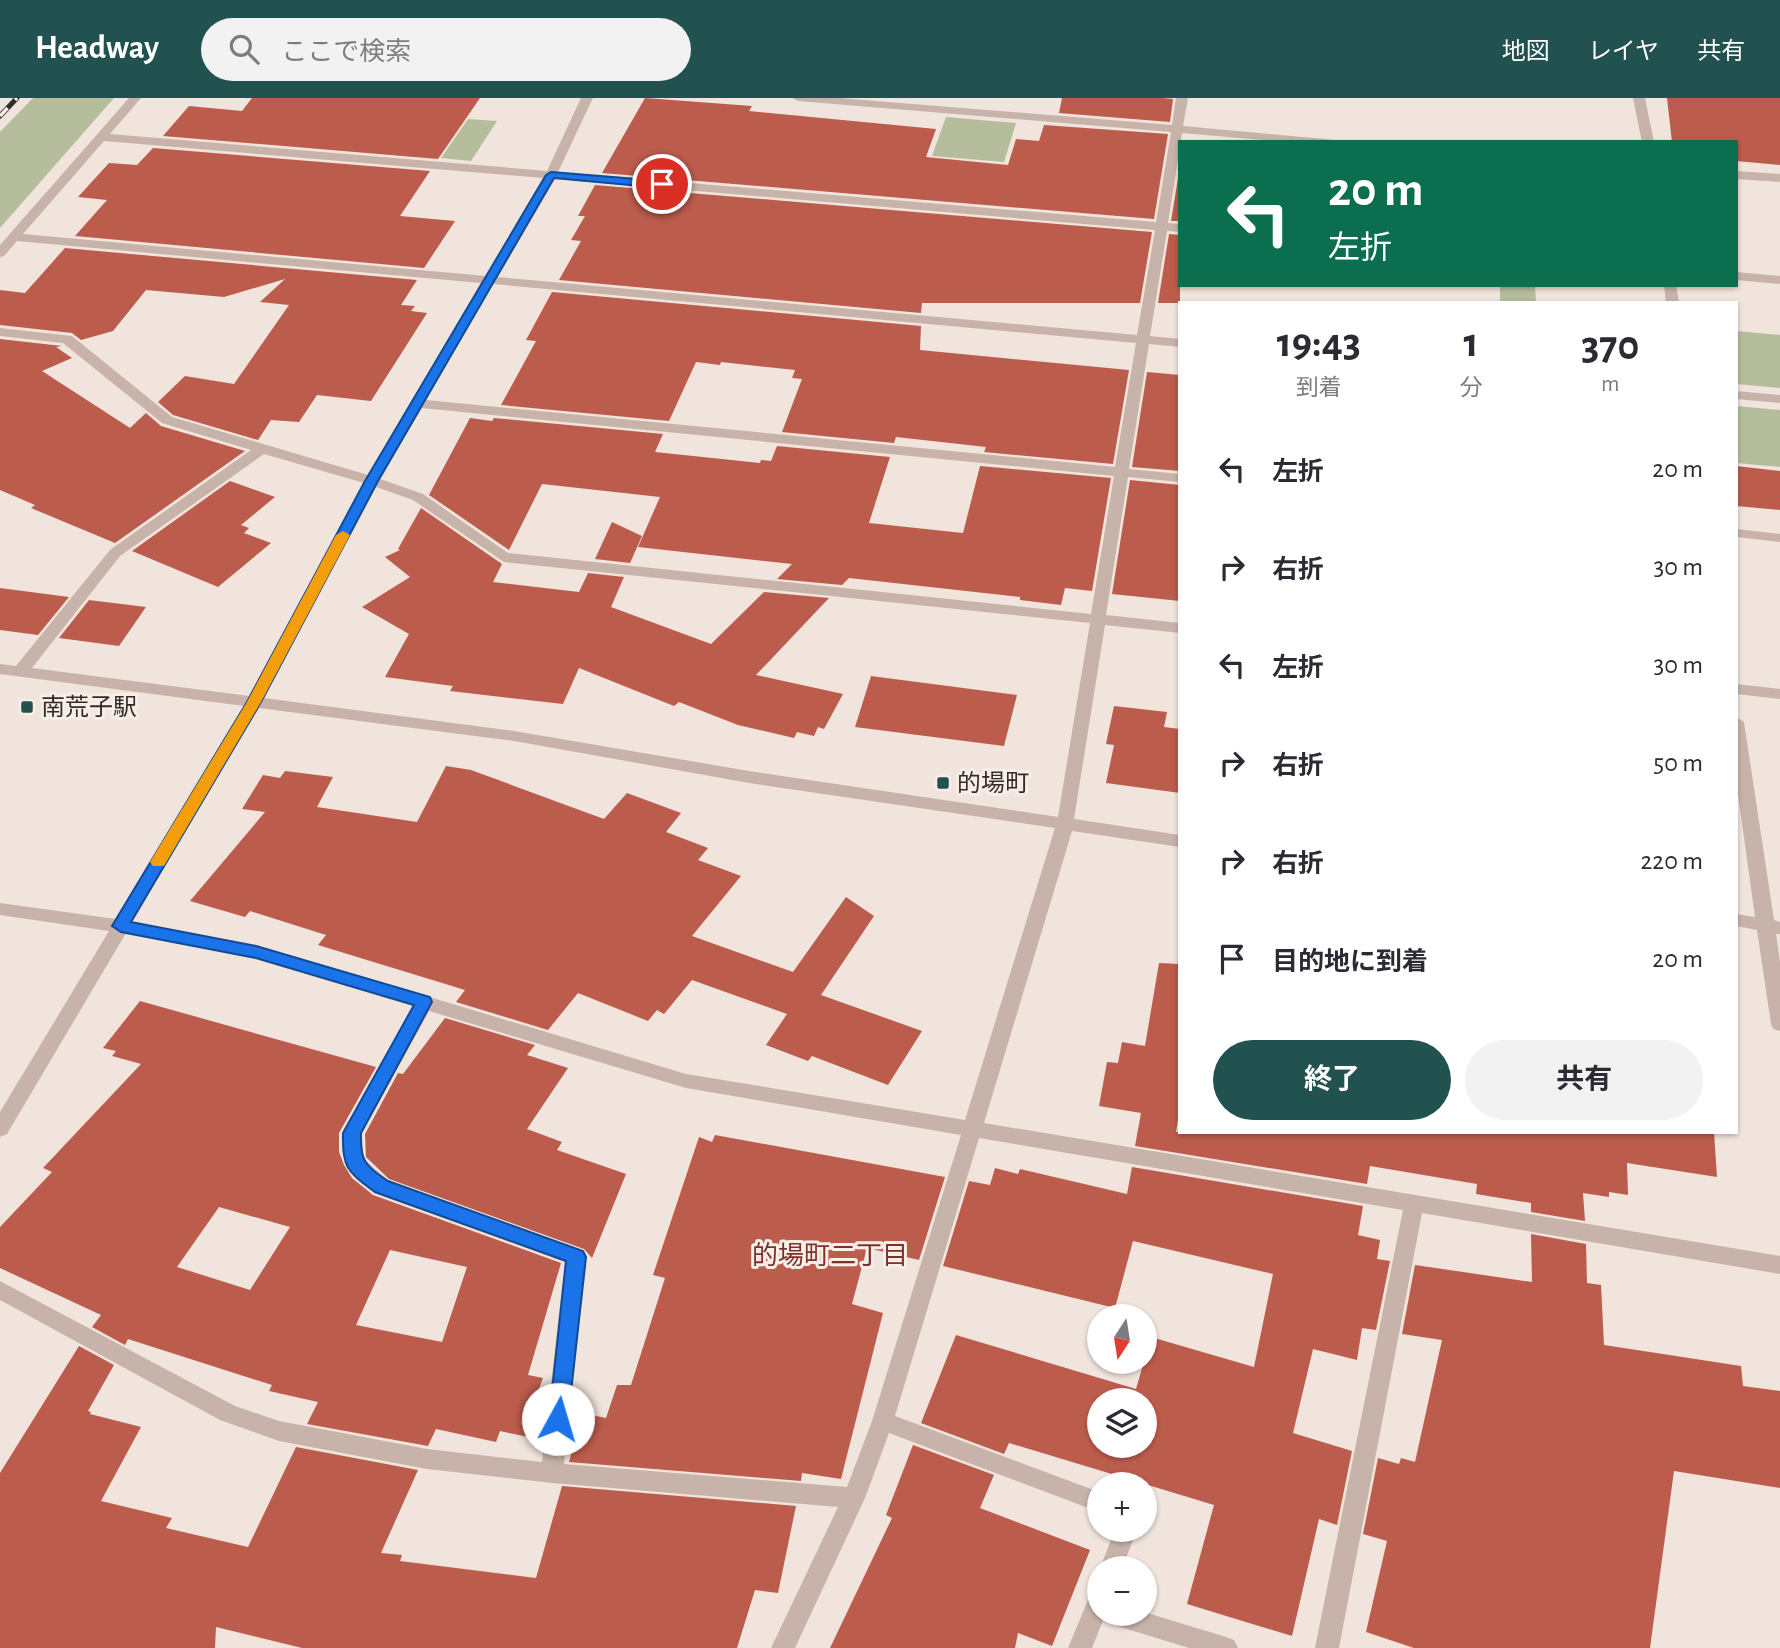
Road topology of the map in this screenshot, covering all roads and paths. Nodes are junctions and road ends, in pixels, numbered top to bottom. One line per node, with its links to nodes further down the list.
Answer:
1 (135, 98): 7 (street)
2 (587, 98): 11 (street)
3 (798, 98): 6 (street)
4 (1182, 98): 6 (street)
5 (1639, 98): 9 (street)
6 (1178, 129): 8 (street); 13 (street)
7 (101, 137): 11 (street); 14 (street)
8 (1307, 140)
9 (1647, 140)
10 (1738, 174): 12 (street)
11 (551, 175): 13 (street); 17 (street)
12 (1780, 178)
13 (1171, 227): 20 (street)
14 (14, 237): 15 (street); 17 (street)
15 (0, 253)
16 (1738, 276): 18 (street)
17 (489, 280): 20 (street); 24 (street)
18 (1780, 280)
19 (0, 332): 25 (street)
20 (1143, 340): 21 (street); 26 (street)
21 (1178, 343)
22 (1738, 395): 23 (street)
23 (1780, 399)
24 (417, 404): 26 (street); 28 (street)
25 (263, 448): 28 (street); 34 (street)
26 (1122, 472): 27 (street); 31 (street)
27 (1178, 478)
28 (372, 481): 31 (street); 37 (street)
29 (1738, 533): 30 (street)
30 (1780, 538)
31 (1098, 620): 32 (street); 39 (street)
32 (1178, 628)
33 (0, 669): 34 (street)
34 (20, 672): 37 (street)
35 (1738, 689): 36 (street)
36 (1780, 694)
37 (254, 702): 39 (street); 43 (street)
38 (1738, 733): 44 (street)
39 (1065, 825): 40 (street); 48 (street)
40 (1178, 841)
41 (0, 909): 43 (street)
42 (1738, 920): 44 (street)
43 (121, 926): 45 (street); 47 (street)
44 (1773, 926): 46 (street)
45 (424, 1002): 48 (street); 53 (street)
46 (1780, 1024)
47 (0, 1129)
48 (973, 1129): 49 (street); 52 (street)
49 (1414, 1203): 50 (street); 61 (street)
50 (1780, 1265)
51 (0, 1290): 53 (street)
52 (883, 1421): 54 (street); 55 (street)
53 (552, 1473): 54 (street)
54 (854, 1498): 58 (street)
55 (1087, 1498)
56 (1092, 1626): 59 (street)
57 (1157, 1626): 60 (street)
58 (783, 1648)
59 (1080, 1648)
60 (1226, 1648)
61 (1327, 1648)

